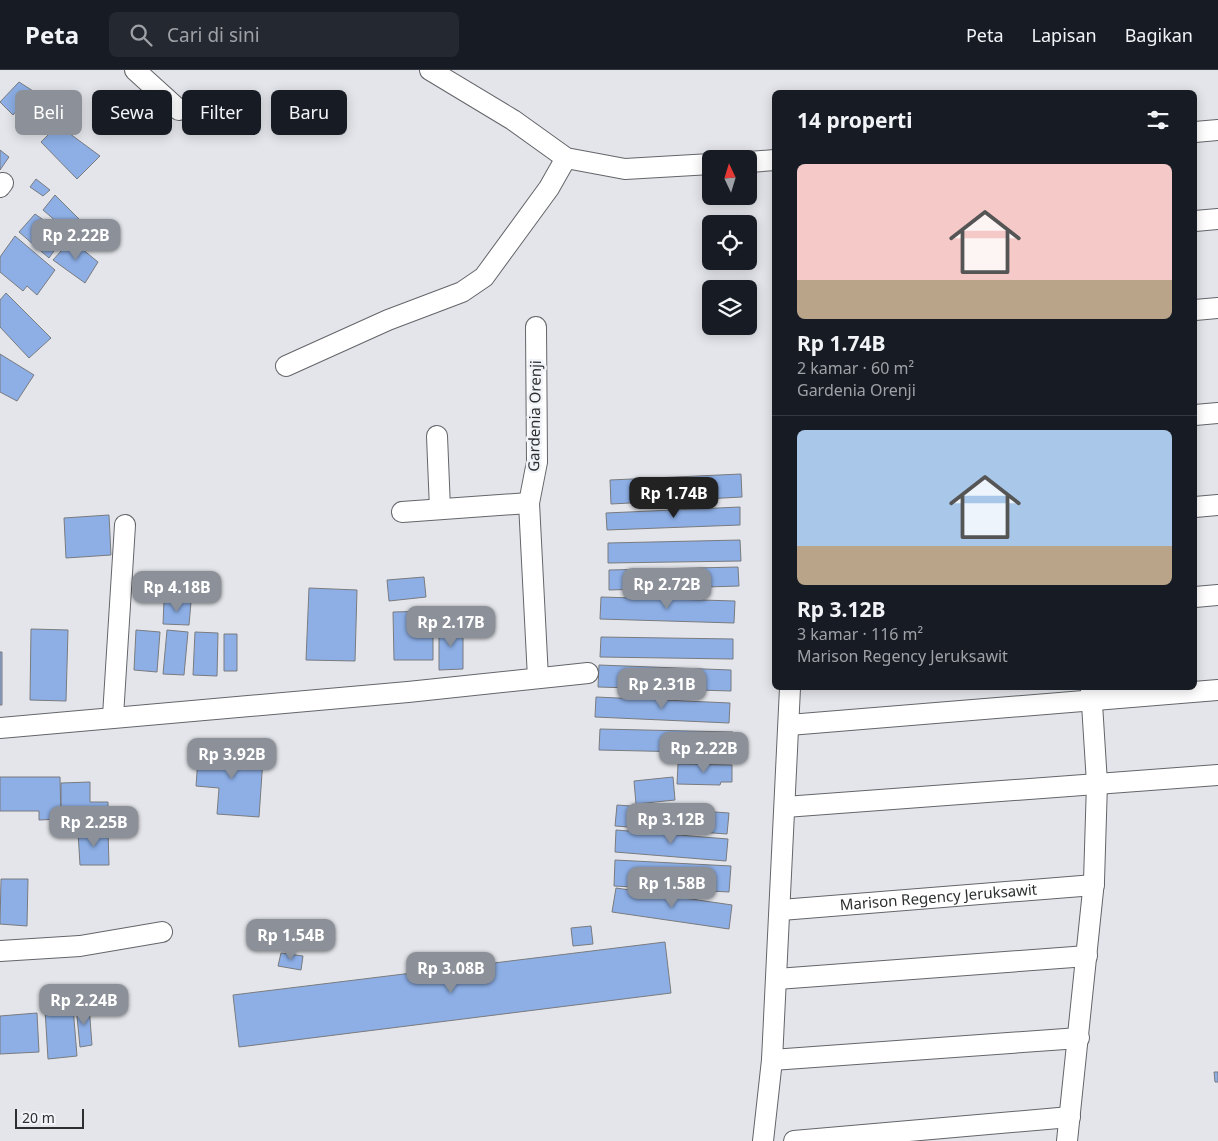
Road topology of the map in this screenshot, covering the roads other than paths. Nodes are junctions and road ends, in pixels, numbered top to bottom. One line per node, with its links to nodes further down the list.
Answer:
1 (136, 70): 3 (street)
2 (430, 70): 6 (street)
3 (179, 110)
4 (1218, 130): 5 (street)
5 (1197, 132)
6 (566, 158): 9 (street); 15 (street)
7 (772, 160): 8 (street)
8 (758, 161)
9 (702, 165)
10 (1218, 219): 11 (street)
11 (1197, 221)
12 (1218, 308): 13 (street)
13 (1197, 310)
14 (536, 327): 19 (street, Gardenia Orenji)
15 (286, 366)
16 (1218, 413): 17 (street)
17 (1197, 415)
18 (437, 436): 22 (street)
19 (529, 504): 22 (street); 28 (street, Gardenia Orenji)
20 (1218, 505): 21 (street)
21 (1197, 507)
22 (440, 509): 23 (street)
23 (402, 512)
24 (125, 525): 32 (street)
25 (1218, 595): 26 (street)
26 (1197, 597)
27 (588, 673): 28 (street)
28 (538, 678): 32 (street)
29 (790, 690): 33 (street)
30 (1218, 690): 31 (street)
31 (1091, 693): 33 (street); 36 (street)
32 (113, 716): 34 (street)
33 (789, 725): 37 (street)
34 (0, 728)
35 (1218, 775): 36 (street)
36 (1097, 782): 37 (street); 38 (street)
37 (785, 807): 39 (street)
38 (1094, 885): 39 (street, Marison Regency Jeruksawit); 42 (street)
39 (781, 910): 43 (street)
40 (162, 932): 41 (street)
41 (0, 951)
42 (1087, 956): 43 (street); 44 (street)
43 (777, 979): 45 (street)
44 (1079, 1038): 45 (street); 46 (street)
45 (772, 1060): 47 (street)
46 (1070, 1117): 48 (street); 49 (street)
47 (763, 1141)
48 (794, 1141)
49 (1067, 1141)

